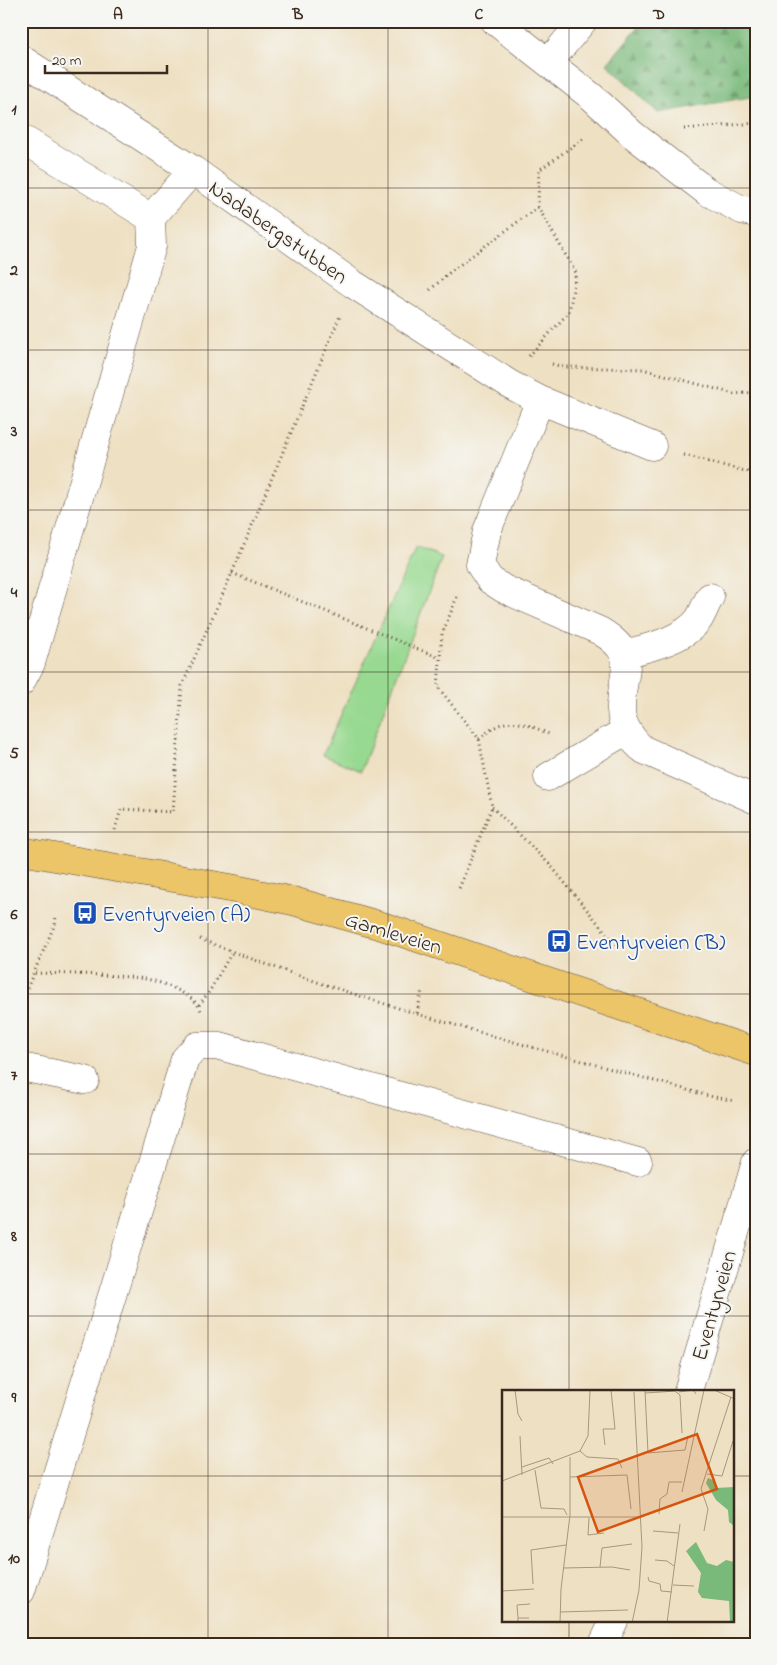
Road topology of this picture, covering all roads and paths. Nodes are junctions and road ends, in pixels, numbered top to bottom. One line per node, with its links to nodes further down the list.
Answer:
1 (495, 21): 4 (street)
2 (583, 21): 4 (street)
3 (21, 59): 8 (street, Nadabergstubben)
4 (549, 62): 6 (street)
5 (756, 123): 6 (path)
6 (632, 134): 9 (path); 10 (street)
7 (21, 138): 11 (street)
8 (193, 170): 11 (street); 12 (street, Nadabergstubben)
9 (538, 208): 13 (path); 14 (path)
10 (756, 213)
11 (151, 218): 25 (street)
12 (353, 284): 13 (street, Nadabergstubben); 21 (path)
13 (402, 315): 17 (street, Nadabergstubben)
14 (536, 360)
15 (545, 362): 16 (path)
16 (756, 392)
17 (540, 400): 18 (street, Nadabergstubben); 20 (street)
18 (652, 446): 19 (path)
19 (756, 474)
20 (480, 565): 23 (street); 24 (path)
21 (232, 572): 24 (path); 32 (path)
22 (710, 597): 23 (street)
23 (624, 654): 26 (street)
24 (440, 658): 27 (path)
25 (21, 682)
26 (627, 730): 28 (street); 30 (street)
27 (479, 739): 28 (path); 31 (path)
28 (591, 751): 29 (street)
29 (548, 777)
30 (756, 800)
31 (492, 807): 34 (path); 37 (path)
32 (115, 830)
33 (21, 851): 45 (main road, Gamleveien)
34 (458, 891)
35 (56, 916): 39 (path)
36 (200, 939): 38 (path)
37 (616, 945)
38 (232, 952): 42 (path); 43 (path)
39 (35, 973): 41 (path); 42 (path)
40 (422, 990): 43 (path)
41 (21, 1002)
42 (199, 1005): 44 (path)
43 (417, 1013): 48 (path)
44 (211, 1046): 49 (street); 53 (street)
45 (756, 1052)
46 (21, 1067): 47 (street)
47 (85, 1080)
48 (735, 1101)
49 (638, 1162)
50 (756, 1162): 51 (street, Eventyrveien)
51 (750, 1204): 52 (street, Eventyrveien)
52 (688, 1390)
53 (21, 1591)
54 (614, 1622): 55 (street)
55 (603, 1644)

